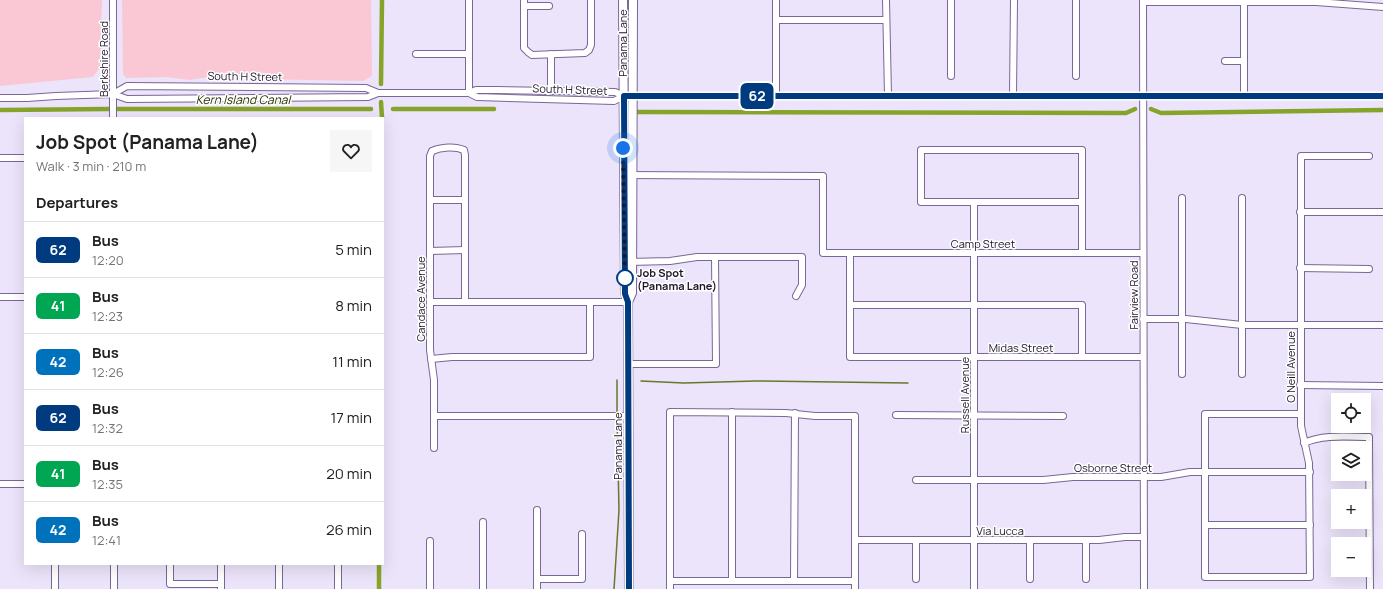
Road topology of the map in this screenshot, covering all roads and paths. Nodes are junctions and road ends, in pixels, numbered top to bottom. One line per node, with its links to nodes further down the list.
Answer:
1 (114, 0): 30 (street, Berkshire Road)
2 (469, 0): 19 (street)
3 (591, 0): 20 (street)
4 (623, 0): 34 (main road, Panama Lane)
5 (633, 0): 35 (main road, Panama Lane)
6 (776, 0): 16 (street)
7 (886, 0): 17 (street)
8 (951, 0): 23 (street)
9 (1014, 0): 36 (street)
10 (1076, 0): 24 (street)
11 (1143, 1): 12 (street); 33 (street, Fairview Road)
12 (1244, 2): 15 (street); 22 (street)
13 (524, 3): 14 (street); 20 (street)
14 (549, 6)
15 (1383, 7)
16 (776, 20): 17 (street); 31 (street)
17 (886, 20): 32 (street)
18 (416, 54): 19 (street)
19 (469, 54): 29 (street)
20 (551, 54): 26 (street)
21 (1225, 61): 22 (street)
22 (1244, 61): 37 (street)
23 (951, 76)
24 (1076, 76)
25 (234, 86): 28 (street, South H Street); 30 (street, South H Street); 40 (street)
26 (551, 91): 27 (street, South H Street); 29 (street, South H Street); 41 (street)
27 (580, 91): 34 (street, South H Street); 42 (street)
28 (378, 93): 29 (street, South H Street); 40 (street, South H Street)
29 (468, 93): 41 (street, South H Street)
30 (113, 94): 39 (street, South H Street); 40 (street, South H Street); 43 (street, Berkshire Road)
31 (776, 95): 32 (street, South H Street); 35 (street, South H Street)
32 (888, 95): 36 (street, South H Street)
33 (1143, 95): 36 (street, South H Street); 37 (street, South H Street); 61 (street, Fairview Road)
34 (624, 96): 35 (street, South H Street); 42 (street, South H Street); 47 (main road, Panama Lane)
35 (633, 96): 47 (main road, Panama Lane)
36 (1013, 96)
37 (1244, 96): 38 (street, South H Street)
38 (1383, 96)
39 (0, 98)
40 (234, 98)
41 (507, 98): 42 (street, South H Street)
42 (552, 98)
43 (113, 117)
44 (1369, 156): 54 (street, O Neill Avenue)
45 (0, 158): 46 (street)
46 (24, 158)
47 (628, 175): 58 (street, Camp Street); 63 (main road, Panama Lane)
48 (1182, 198): 76 (street)
49 (1242, 198): 77 (street)
50 (430, 200): 51 (street); 51 (street, Candace Avenue); 57 (street, Candace Avenue)
51 (465, 200): 56 (street)
52 (974, 202): 53 (street); 53 (street); 59 (street, Russell Avenue)
53 (1082, 202): 60 (street)
54 (1300, 212): 55 (street); 64 (street, O Neill Avenue)
55 (1383, 212)
56 (465, 250): 57 (street); 70 (street)
57 (430, 251): 69 (street, Candace Avenue)
58 (850, 253): 59 (street, Camp Street); 73 (street)
59 (974, 253): 60 (street, Camp Street); 74 (street, Russell Avenue)
60 (1082, 253): 61 (street, Camp Street)
61 (1143, 253): 75 (street, Fairview Road)
62 (715, 257): 63 (street); 66 (street); 84 (street)
63 (628, 262): 72 (main road, Panama Lane)
64 (1300, 268): 65 (street); 78 (street, O Neill Avenue)
65 (1369, 268)
66 (796, 296)
67 (0, 297): 68 (street)
68 (24, 297)
69 (430, 302): 70 (street); 83 (street, Candace Avenue)
70 (465, 302): 71 (street)
71 (590, 302): 72 (street); 83 (street)
72 (628, 302): 84 (main road, Panama Lane)
73 (850, 305): 74 (street); 80 (street, Midas Street)
74 (974, 305): 80 (street, Russell Avenue); 81 (street)
75 (1143, 319): 76 (street); 82 (street, Fairview Road)
76 (1182, 319): 77 (street); 85 (street)
77 (1242, 325): 78 (street); 86 (street)
78 (1300, 325): 79 (street); 87 (street, O Neill Avenue)
79 (1383, 325)
80 (974, 357): 81 (street, Midas Street); 95 (street, Russell Avenue)
81 (1082, 357): 82 (street, Midas Street)
82 (1143, 357): 101 (street, Fairview Road)
83 (431, 359): 93 (street, Candace Avenue)
84 (628, 364): 94 (main road, Panama Lane)
85 (1182, 374)
86 (1242, 374)
87 (1300, 385): 88 (street); 91 (street, O Neill Avenue)
88 (1383, 386)
89 (732, 412): 90 (street); 128 (street); 129 (street)
90 (795, 413): 112 (street); 130 (street)
91 (1300, 414): 97 (street, O Neill Avenue); 99 (street)
92 (896, 415): 95 (street)
93 (434, 416): 94 (street); 98 (street, Candace Avenue)
94 (628, 416): 140 (main road, Panama Lane)
95 (974, 416): 96 (street); 103 (street, Russell Avenue)
96 (1063, 416)
97 (1304, 443): 100 (street, O Neill Avenue); 145 (street)
98 (434, 448)
99 (1205, 472): 100 (street, Osborne Street); 101 (street, Osborne Street); 108 (street)
100 (1310, 472): 109 (street, O Neill Avenue)
101 (1143, 477): 103 (street, Osborne Street); 111 (street, Fairview Road)
102 (916, 480): 103 (street, Osborne Street)
103 (974, 480): 114 (street, Russell Avenue)
104 (0, 484): 105 (street)
105 (24, 484)
106 (537, 510): 124 (street)
107 (483, 522): 138 (street)
108 (1205, 525): 109 (street); 109 (street, O Neill Avenue)
109 (1310, 525)
110 (582, 534): 124 (street)
111 (1144, 537): 116 (street, Via Lucca); 144 (street, Fairview Road)
112 (855, 540): 113 (street, Via Lucca); 131 (street)
113 (916, 540): 114 (street, Via Lucca); 125 (street)
114 (974, 540): 115 (street, Via Lucca); 143 (street, Russell Avenue)
115 (1030, 540): 116 (street, Via Lucca); 126 (street)
116 (1086, 540): 127 (street)
117 (430, 541): 137 (street)
118 (55, 565): 133 (street)
119 (114, 565): 134 (street)
120 (170, 565): 132 (street)
121 (221, 565): 132 (street)
122 (279, 565): 135 (street)
123 (338, 565): 136 (street)
124 (537, 578): 139 (street)
125 (916, 579)
126 (1030, 579)
127 (1086, 579)
128 (670, 581): 129 (street); 141 (street)
129 (732, 581): 130 (street)
130 (794, 581): 131 (street)
131 (855, 581): 142 (street)
132 (221, 587)
133 (55, 589)
134 (114, 589)
135 (279, 589)
136 (338, 589)
137 (430, 589)
138 (483, 589)
139 (537, 589)
140 (629, 589)
141 (670, 589)
142 (855, 589)
143 (974, 589)
144 (1144, 589)
145 (1370, 589)

